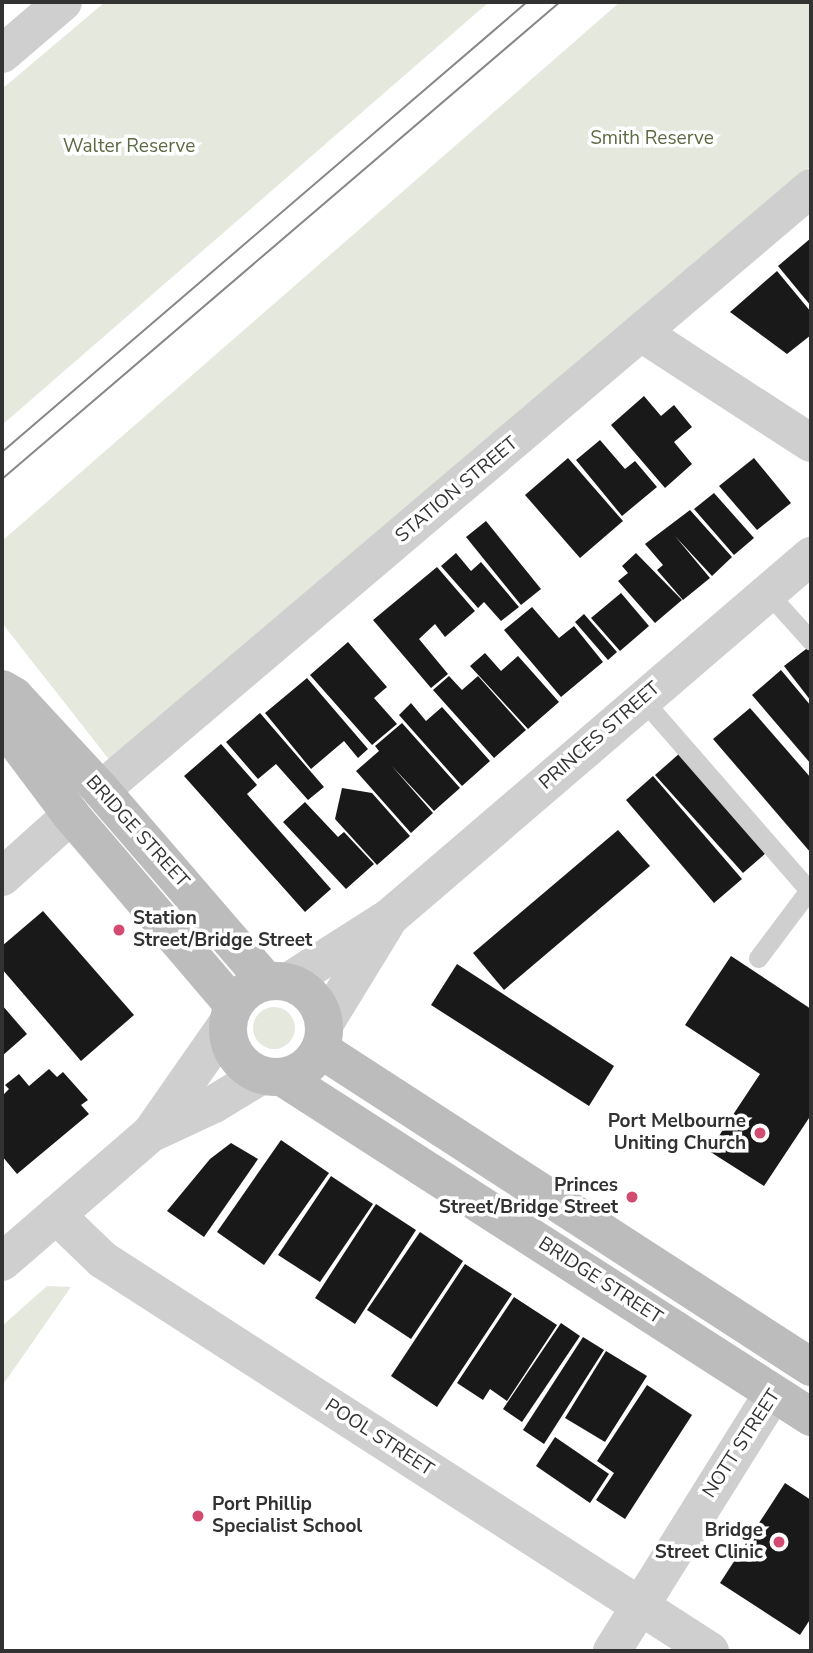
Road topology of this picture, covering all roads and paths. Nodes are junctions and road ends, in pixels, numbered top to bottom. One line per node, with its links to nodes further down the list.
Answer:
1 (63, 2): 2 (street)
2 (2, 54)
3 (811, 188): 4 (street, STATION STREET)
4 (643, 334): 5 (street); 12 (street, STATION STREET)
5 (811, 443)
6 (811, 556): 7 (street, PRINCES STREET)
7 (768, 593): 8 (lane); 10 (street, PRINCES STREET)
8 (811, 641)
9 (2, 689): 12 (street, BRIDGE STREET)
10 (642, 700): 15 (street, PRINCES STREET); 16 (lane)
11 (2, 723): 13 (street, BRIDGE STREET)
12 (101, 790): 17 (street, BRIDGE STREET)
13 (71, 815): 14 (street); 18 (street, BRIDGE STREET)
14 (2, 877)
15 (390, 917): 17 (street, PRINCES STREET); 19 (street, PRINCES STREET)
16 (758, 958)
17 (277, 982): 18 (street); 19 (street)
18 (230, 1015): 20 (street); 21 (street)
19 (322, 1036): 20 (street); 24 (street)
20 (272, 1076): 21 (street); 25 (street, BRIDGE STREET)
21 (151, 1133): 22 (street)
22 (56, 1215): 23 (street); 27 (street, POOL STREET)
23 (2, 1262)
24 (808, 1359): 25 (street, NOTT STREET)
25 (773, 1393): 26 (street, BRIDGE STREET); 27 (street, NOTT STREET)
26 (811, 1417)
27 (641, 1607): 28 (street, NOTT STREET); 29 (street, POOL STREET)
28 (612, 1651)
29 (709, 1651)

